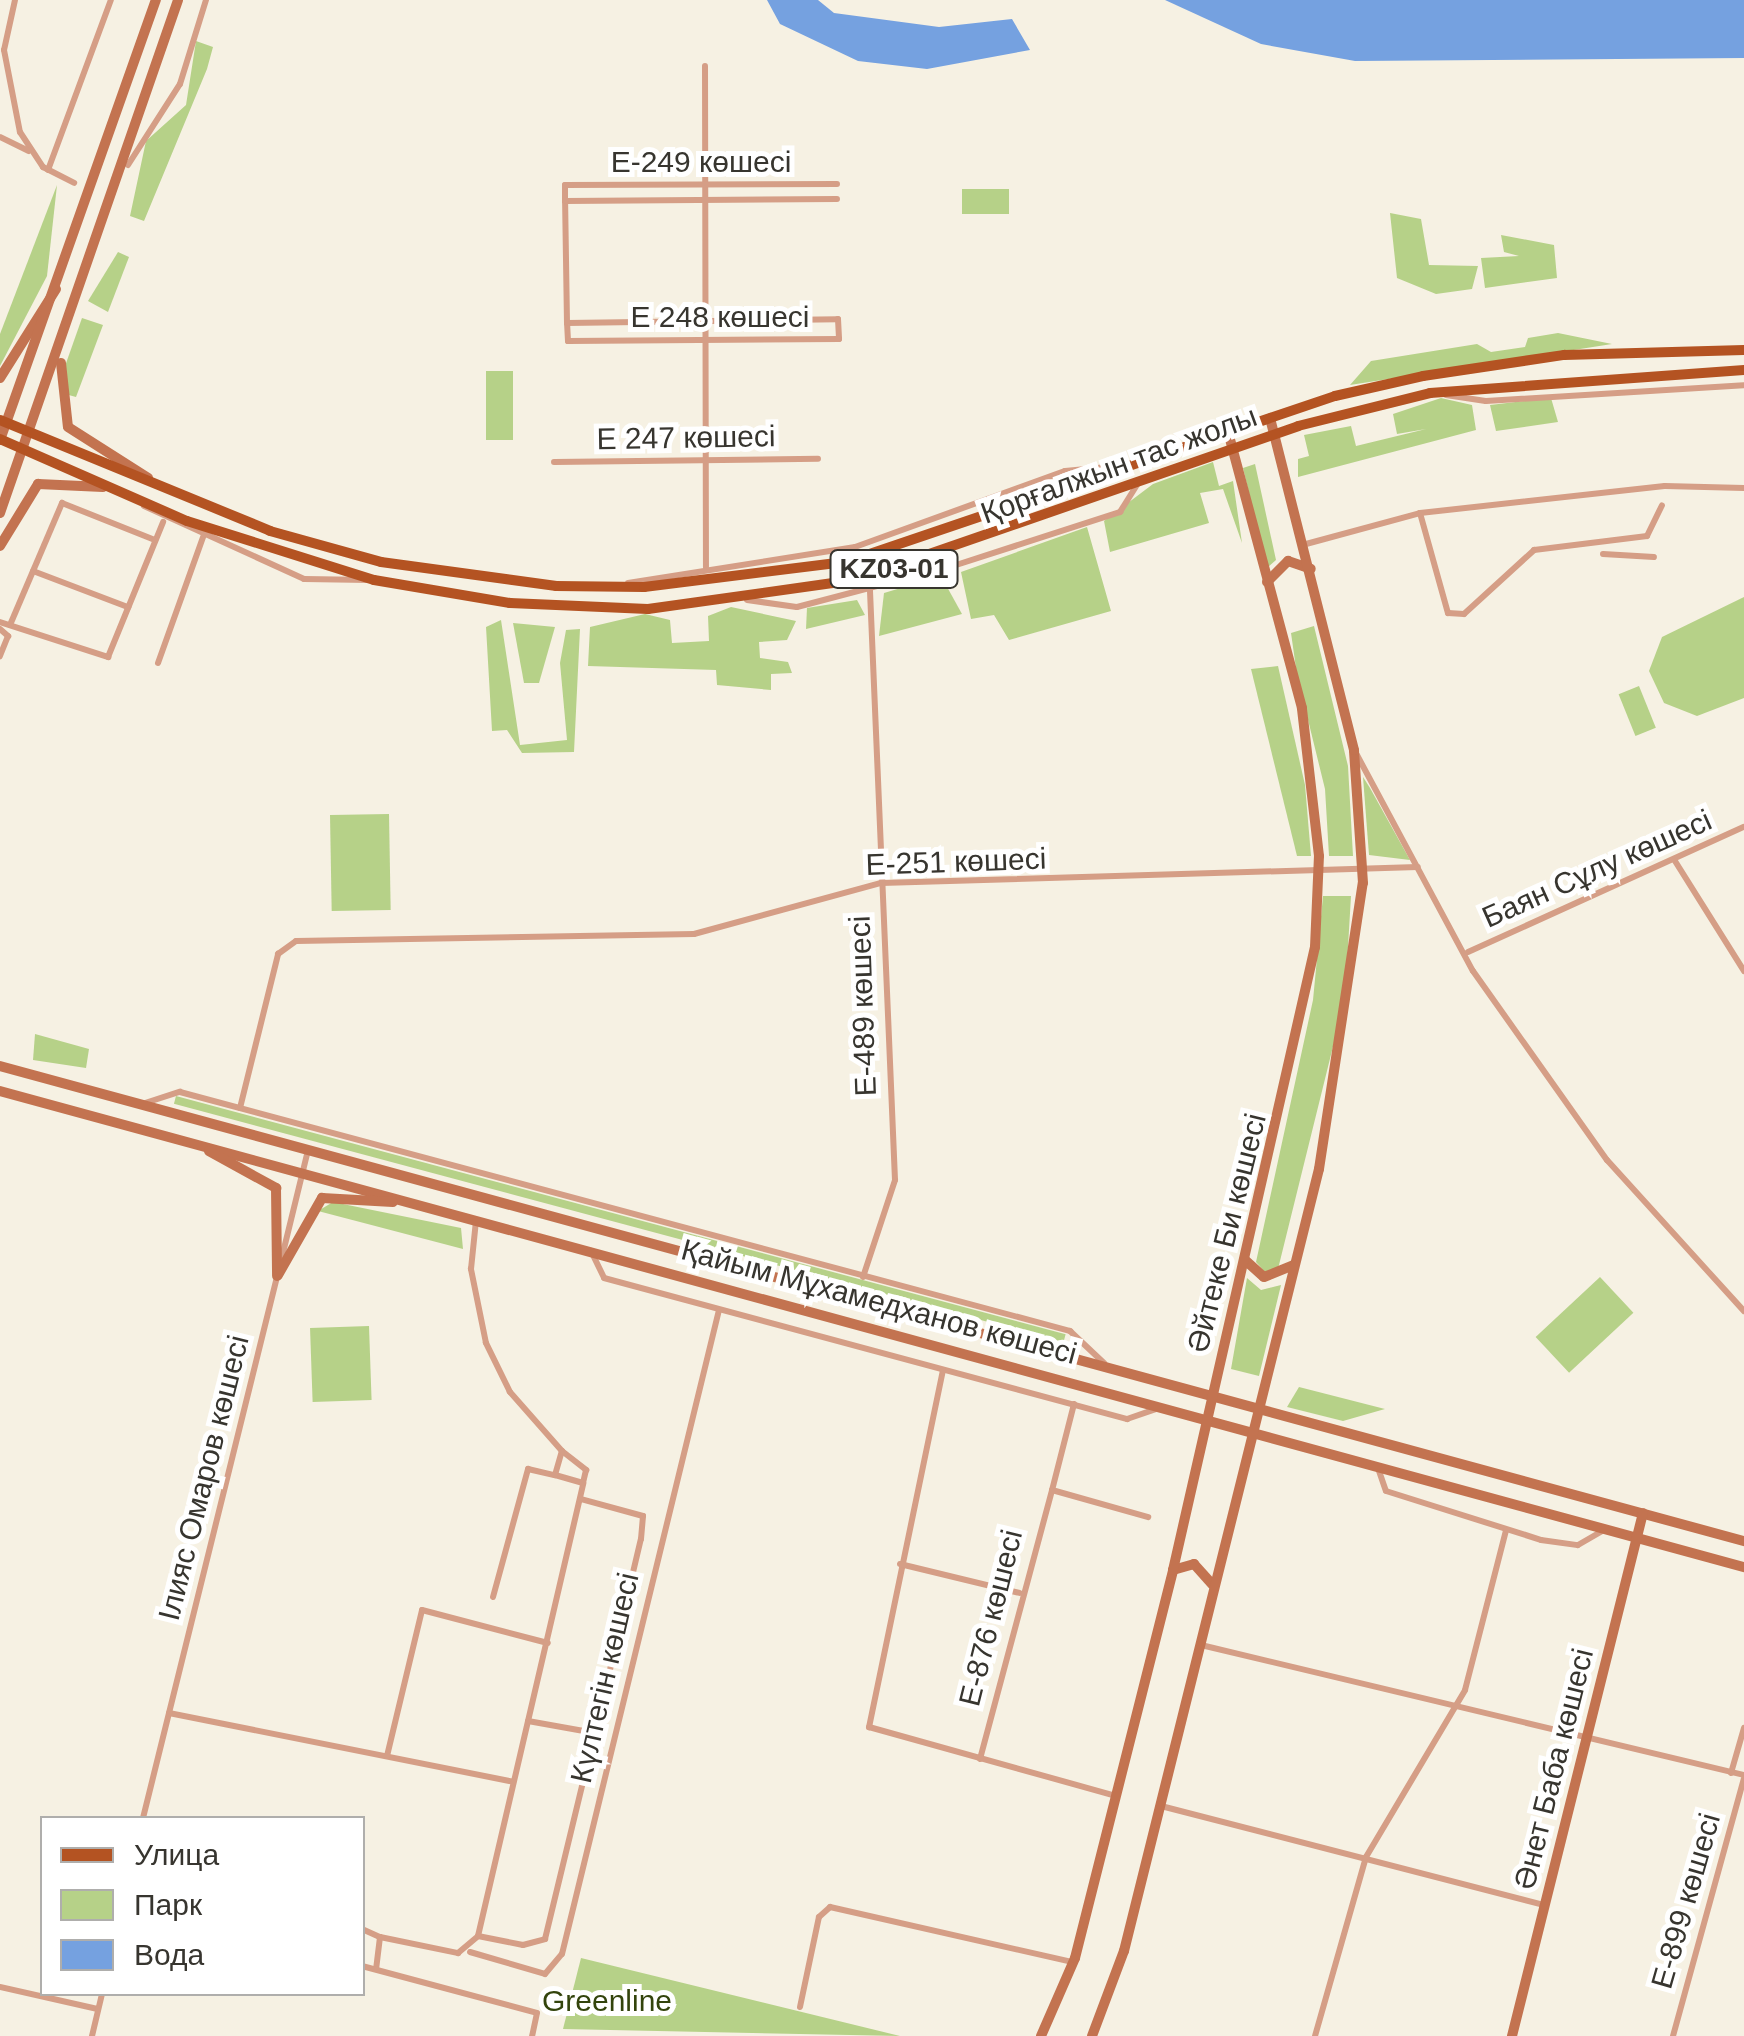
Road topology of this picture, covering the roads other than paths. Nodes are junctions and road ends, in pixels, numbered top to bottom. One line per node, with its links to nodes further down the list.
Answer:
1 (15, 0): 10 (street)
2 (111, 0): 12 (street)
3 (148, 0): 7 (street)
4 (156, 0): 7 (main road)
5 (178, 0): 11 (main road)
6 (206, 0): 11 (street)
7 (152, 15): 19 (main road)
8 (705, 66): 14 (street)
9 (0, 137): 10 (street)
10 (30, 152): 12 (street)
11 (128, 165): 22 (main road)
12 (48, 170): 13 (street)
13 (74, 183)
14 (705, 184): 15 (street, Е-249 көшесі); 16 (street); 18 (street, Е-249 көшесі)
15 (837, 184)
16 (705, 198): 17 (street); 18 (street); 20 (street)
17 (837, 200)
18 (565, 201): 21 (street)
19 (63, 280): 26 (main road); 30 (main road)
20 (706, 320): 21 (street, Е 248 көшесі); 23 (street); 23 (street, Е 248 көшесі)
21 (567, 323): 23 (street, Е 248 көшесі)
22 (67, 336): 32 (main road); 44 (main road)
23 (706, 340): 38 (street)
24 (1744, 350): 29 (main road, Қорғалжын тас жолы / KZ03-01)
25 (1744, 370): 28 (main road, Қорғалжын тас жолы / KZ03-01)
26 (0, 378)
27 (1744, 384): 28 (street)
28 (1430, 392): 33 (main road, Қорғалжын тас жолы / KZ03-01)
29 (1270, 418): 31 (main road, Қорғалжын тас жолы / KZ03-01); 33 (main road)
30 (3, 421): 32 (main road, Қорғалжын тас жолы / KZ03-01); 34 (main road)
31 (1228, 432): 36 (main road, Әйтеке Би көшесі); 40 (main road, Қорғалжын тас жолы / KZ03-01)
32 (29, 433): 35 (main road); 44 (main road, Қорғалжын тас жолы / KZ03-01)
33 (1274, 435): 36 (main road, Қорғалжын тас жолы / KZ03-01); 51 (main road)
34 (0, 439): 35 (main road, Қорғалжын тас жолы / KZ03-01)
35 (24, 448): 43 (main road, Қорғалжын тас жолы / KZ03-01); 46 (main road)
36 (1233, 448): 41 (main road, Қорғалжын тас жолы / KZ03-01); 59 (main road, Әйтеке Би көшесі)
37 (818, 459): 38 (street, Е 247 көшесі)
38 (706, 460): 39 (street, Е 247 көшесі); 55 (street)
39 (554, 462)
40 (1129, 465): 55 (street); 60 (main road, Қорғалжын тас жолы / KZ03-01)
41 (1139, 482): 61 (street); 62 (main road, Қорғалжын тас жолы / KZ03-01)
42 (1744, 488): 47 (street)
43 (124, 490): 48 (street); 52 (main road); 58 (main road, Қорғалжын тас жолы / KZ03-01)
44 (175, 494): 60 (main road, Қорғалжын тас жолы / KZ03-01)
45 (1662, 505): 47 (street)
46 (0, 513)
47 (1420, 513): 51 (street)
48 (163, 522): 49 (street); 50 (street)
49 (203, 536): 58 (street); 67 (street)
50 (156, 540): 57 (street); 63 (street)
51 (1306, 544): 56 (main road)
52 (0, 546)
53 (1603, 554): 54 (street)
54 (1654, 557)
55 (706, 567): 60 (street)
56 (1311, 569): 59 (main road); 68 (main road)
57 (33, 572): 63 (street); 64 (street)
58 (373, 579): 62 (main road, Қорғалжын тас жолы / KZ03-01)
59 (1267, 582): 73 (main road, Әйтеке Би көшесі)
60 (613, 588)
61 (870, 590): 62 (street); 74 (street, Е-489 көшесі)
62 (747, 600)
63 (128, 607): 64 (street)
64 (10, 625): 65 (street)
65 (0, 626): 66 (street)
66 (0, 656)
67 (158, 663)
68 (1354, 750): 71 (street); 72 (main road)
69 (1744, 826): 70 (street, Баян Сұлу көшесі)
70 (1675, 860): 75 (street, Баян Сұлу көшесі); 76 (street)
71 (1418, 867): 72 (street, Е-251 көшесі); 75 (street)
72 (1362, 869): 73 (street, Е-251 көшесі); 88 (main road)
73 (1319, 870): 74 (street, Е-251 көшесі); 87 (main road, Әйтеке Би көшесі)
74 (881, 883): 80 (street, Е-251 көшесі); 90 (street, Е-489 көшесі)
75 (1468, 952): 92 (street)
76 (1744, 971)
77 (0, 1064): 79 (main road, Қайым Мұхамедханов көшесі)
78 (0, 1092): 81 (main road, Қайым Мұхамедханов көшесі)
79 (141, 1104): 80 (street); 82 (main road, Қайым Мұхамедханов көшесі)
80 (240, 1108): 90 (street)
81 (195, 1143): 83 (main road, Қайым Мұхамедханов көшесі); 89 (main road)
82 (308, 1149): 83 (street, Ілияс Омаров көшесі); 93 (main road, Қайым Мұхамедханов көшесі)
83 (303, 1172): 84 (main road, Қайым Мұхамедханов көшесі); 89 (street, Ілияс Омаров көшесі)
84 (411, 1202): 85 (main road, Қайым Мұхамедханов көшесі); 89 (main road)
85 (476, 1220): 86 (main road, Қайым Мұхамедханов көшесі); 101 (street)
86 (591, 1250): 91 (street); 97 (main road, Қайым Мұхамедханов көшесі)
87 (1245, 1260): 88 (main road); 95 (main road, Әйтеке Би көшесі)
88 (1292, 1265): 98 (main road)
89 (277, 1276): 122 (street, Ілияс Омаров көшесі)
90 (864, 1277): 93 (street)
91 (718, 1310): 94 (street); 140 (street, Күлтегін көшесі)
92 (1744, 1311)
93 (1104, 1364): 95 (main road, Қайым Мұхамедханов көшесі)
94 (943, 1370): 96 (street); 113 (street)
95 (1214, 1393): 98 (main road, Қайым Мұхамедханов көшесі); 99 (main road, Әйтеке Би көшесі)
96 (1074, 1404): 97 (street); 105 (street, Е-876 көшесі)
97 (1167, 1405): 99 (main road, Қайым Мұхамедханов көшесі)
98 (1260, 1406): 100 (main road); 107 (main road, Қайым Мұхамедханов көшесі)
99 (1208, 1416): 100 (main road, Қайым Мұхамедханов көшесі); 115 (main road, Әйтеке Би көшесі)
100 (1255, 1428): 102 (main road, Қайым Мұхамедханов көшесі); 116 (main road)
101 (562, 1450): 103 (street); 104 (street)
102 (1379, 1463): 109 (main road, Қайым Мұхамедханов көшесі); 110 (street)
103 (555, 1475): 104 (street); 118 (street)
104 (584, 1482): 106 (street)
105 (1052, 1490): 108 (street); 117 (street, Е-876 көшесі)
106 (581, 1499): 119 (street); 125 (street)
107 (1643, 1513): 111 (main road, Әнет Баба көшесі); 112 (main road, Қайым Мұхамедханов көшесі)
108 (1148, 1517)
109 (1607, 1528): 110 (street); 111 (main road, Қайым Мұхамедханов көшесі)
110 (1506, 1530): 121 (street)
111 (1638, 1537): 114 (main road, Қайым Мұхамедханов көшесі); 126 (main road, Әнет Баба көшесі)
112 (1744, 1541)
113 (900, 1564): 117 (street); 128 (street)
114 (1744, 1567)
115 (1173, 1570): 116 (main road); 132 (main road, Әйтеке Би көшесі)
116 (1212, 1585): 120 (main road)
117 (1020, 1593): 128 (street, Е-876 көшесі)
118 (493, 1597)
119 (548, 1642): 123 (street); 127 (street)
120 (1201, 1644): 121 (street, Е-899 көшесі); 133 (main road)
121 (1455, 1703): 126 (street, Е-899 көшесі); 135 (street)
122 (170, 1713): 127 (street); 134 (street, Ілияс Омаров көшесі)
123 (528, 1721): 125 (street); 131 (street)
124 (1744, 1728): 129 (street)
125 (594, 1733): 139 (street)
126 (1588, 1736): 129 (street, Е-899 көшесі); 136 (main road, Әнет Баба көшесі)
127 (387, 1756): 131 (street)
128 (980, 1759): 132 (street)
129 (1732, 1773): 130 (street, Е-899 көшесі)
130 (1744, 1777): 156 (street, Е-899 көшесі)
131 (513, 1782): 139 (street)
132 (1116, 1796): 141 (main road, Әйтеке Би көшесі)
133 (1161, 1806): 135 (street); 154 (main road)
134 (144, 1816)
135 (1366, 1857): 136 (street); 150 (street)
136 (1546, 1905): 155 (main road, Әнет Баба көшесі)
137 (365, 1930): 138 (street)
138 (380, 1936): 140 (street); 143 (street)
139 (478, 1936): 140 (street)
140 (470, 1952)
141 (1073, 1962): 148 (street); 153 (main road, Әйтеке Би көшесі)
142 (365, 1967): 143 (street)
143 (376, 1969): 152 (street)
144 (0, 1987): 145 (street)
145 (40, 1996)
146 (42, 1996): 149 (street)
147 (101, 1996): 149 (street)
148 (800, 2006)
149 (98, 2008): 151 (street)
150 (1318, 2034)
151 (92, 2036)
152 (532, 2036)
153 (1042, 2036)
154 (1092, 2036)
155 (1512, 2036)
156 (1673, 2036)

